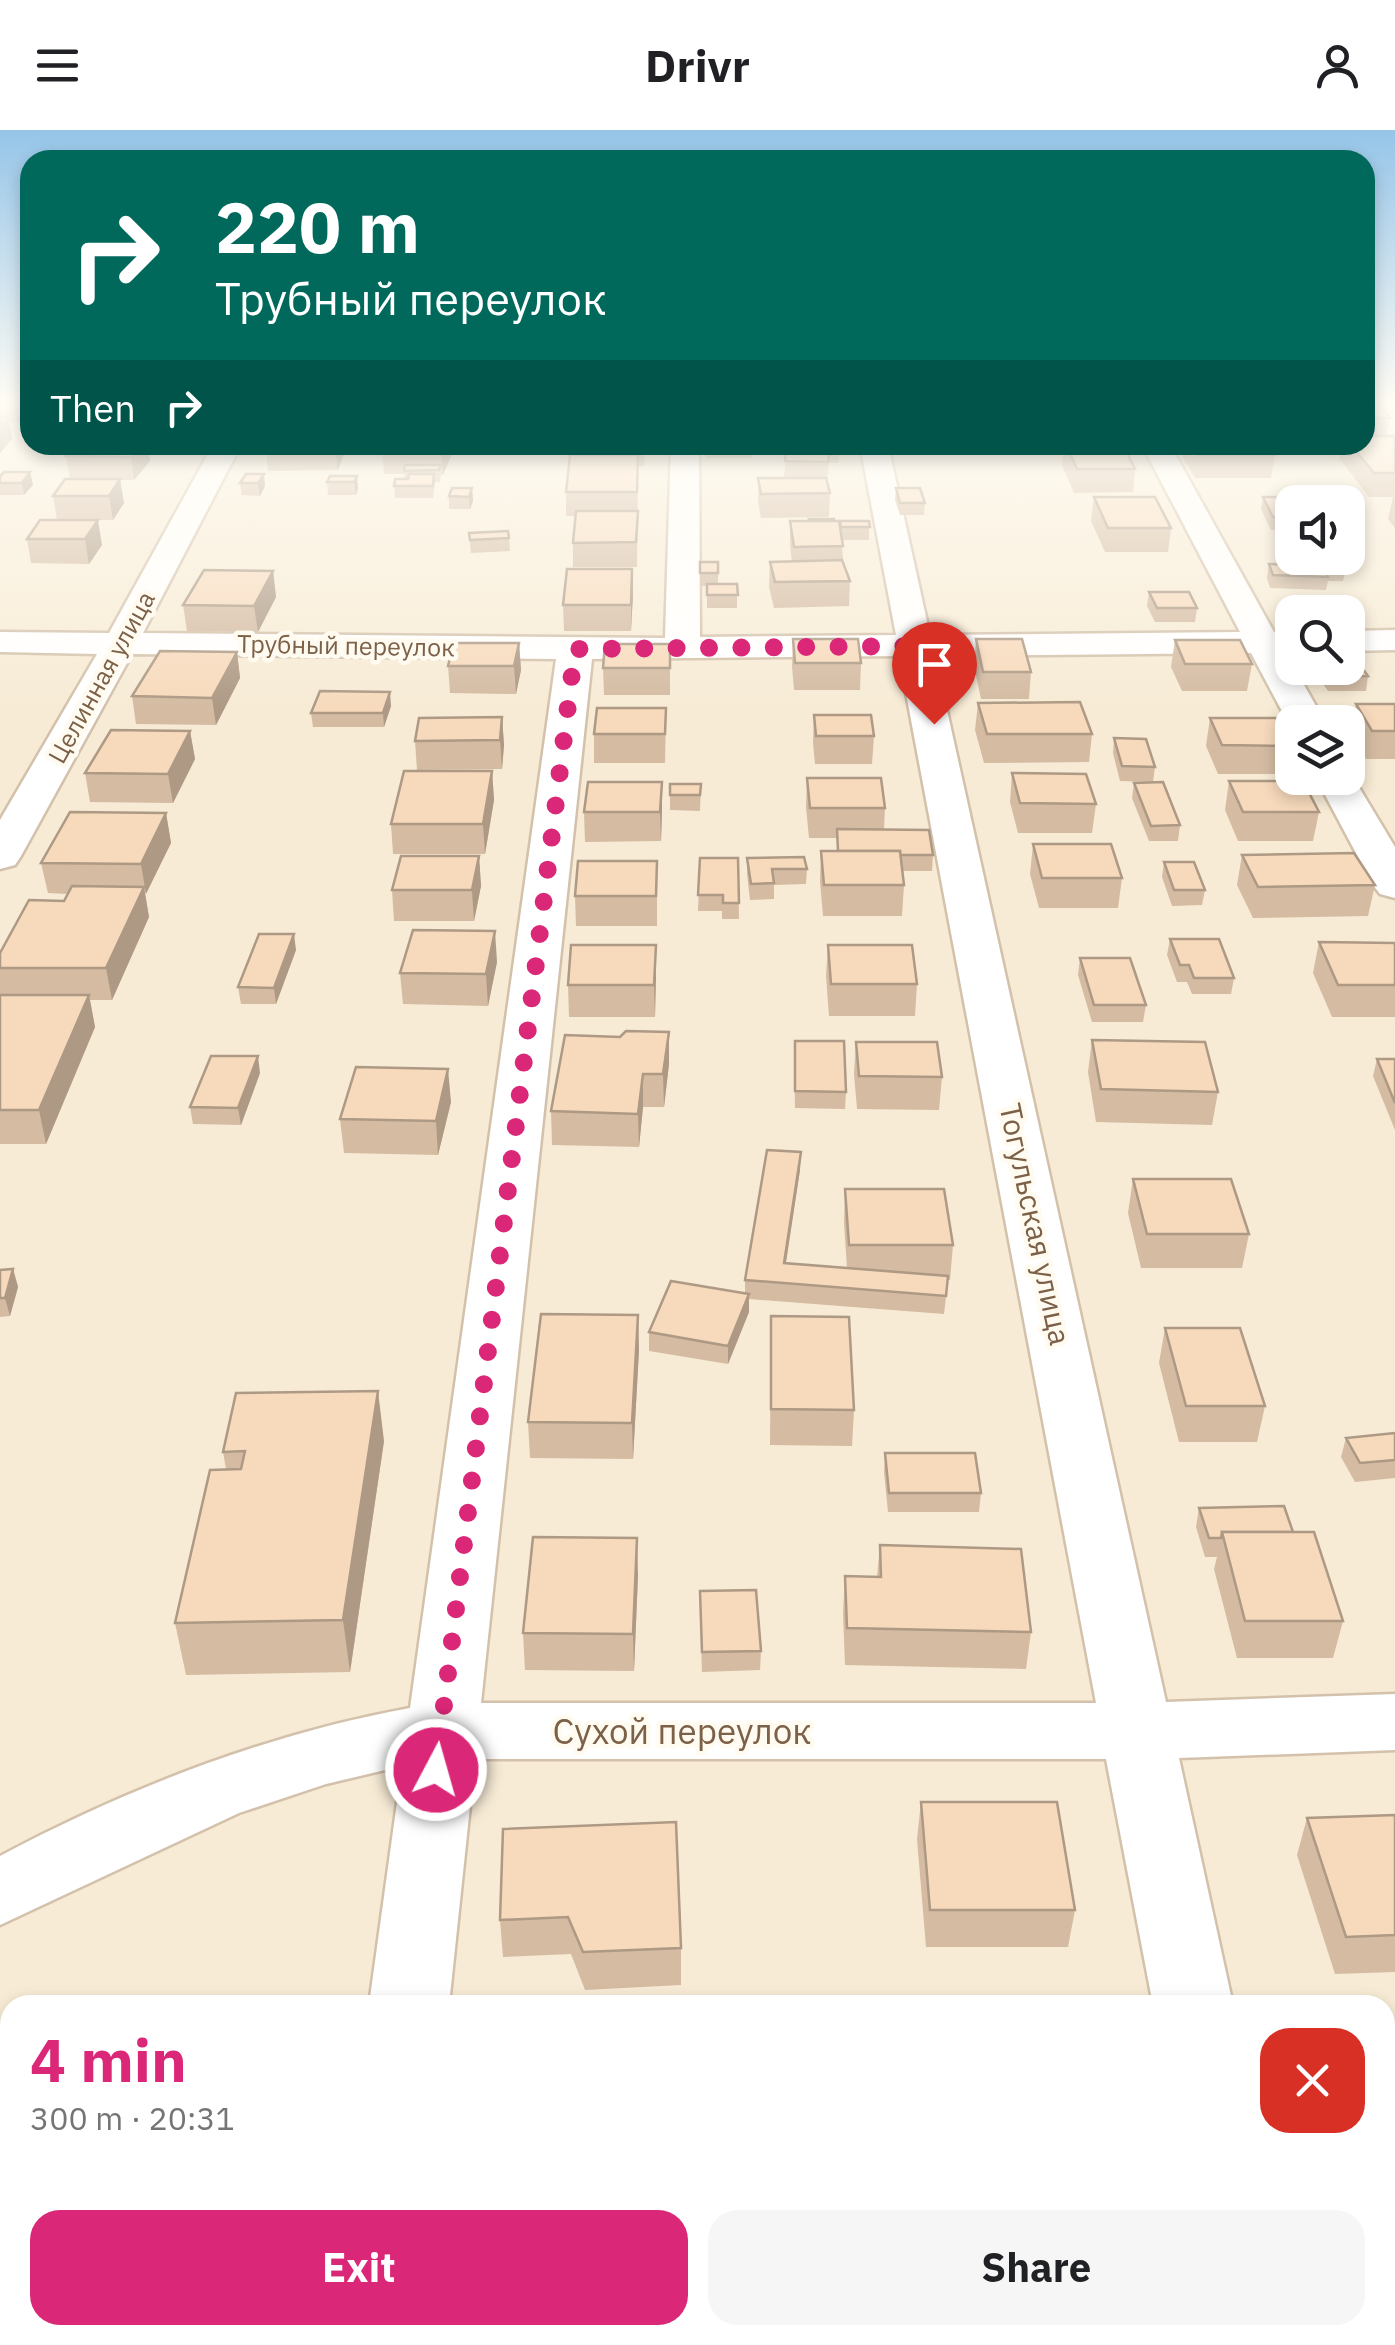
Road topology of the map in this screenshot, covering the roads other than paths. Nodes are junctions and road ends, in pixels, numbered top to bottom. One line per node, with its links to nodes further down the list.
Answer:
1 (196, 503): 6 (street, Целинная улица)
2 (684, 503): 12 (street)
3 (887, 503): 11 (street, Тогульская улица)
4 (1192, 503): 5 (street)
5 (1275, 639)
6 (122, 640): 9 (street, Трубный переулок); 13 (street, Трубный переулок); 15 (street, Целинная улица)
7 (1395, 640): 8 (street)
8 (1365, 641)
9 (0, 642)
10 (1275, 642): 11 (street, Трубный переулок)
11 (918, 646): 12 (street, Трубный переулок); 19 (street, Тогульская улица)
12 (682, 648): 13 (street, Трубный переулок)
13 (575, 649): 18 (street)
14 (1345, 795): 16 (street)
15 (0, 856)
16 (1395, 885)
17 (1395, 1722): 19 (street, Сухой переулок)
18 (440, 1731): 19 (street, Сухой переулок); 20 (street, Сухой переулок); 21 (street)
19 (1140, 1731): 22 (street, Тогульская улица)
20 (0, 1894)
21 (410, 1995)
22 (1191, 1995)

